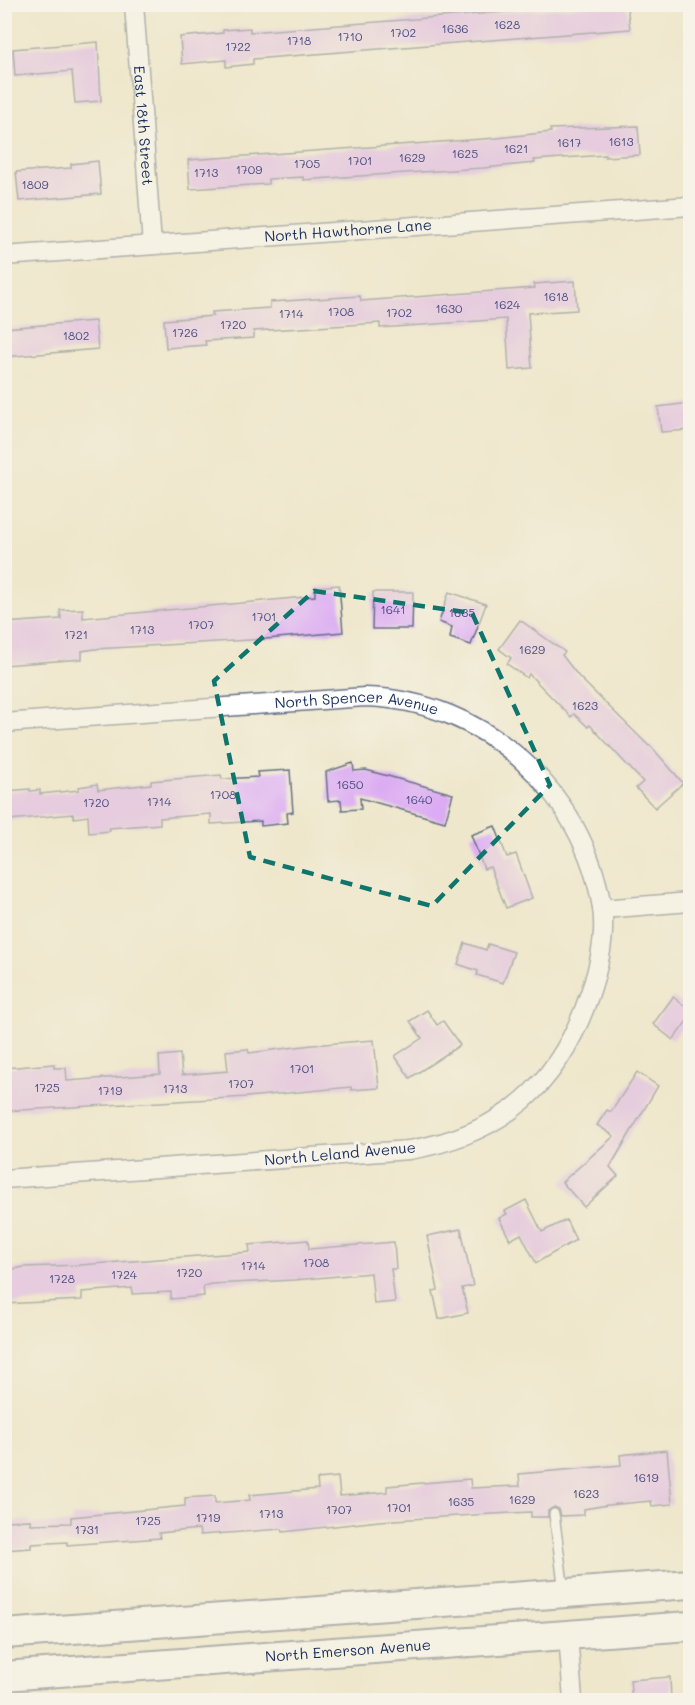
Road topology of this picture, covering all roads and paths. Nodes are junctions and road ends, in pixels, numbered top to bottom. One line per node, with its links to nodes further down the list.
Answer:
1 (134, 4): 3 (street, East 18th Street)
2 (690, 206): 3 (street, North Hawthorne Lane)
3 (152, 245): 4 (street, North Hawthorne Lane)
4 (4, 256)
5 (4, 723): 7 (street, North Spencer Avenue)
6 (690, 902): 7 (street)
7 (602, 909): 8 (street, North Leland Avenue)
8 (4, 1179)
9 (555, 1514): 11 (lane)
10 (690, 1584): 11 (main road)
11 (565, 1593): 13 (main road)
12 (690, 1626): 14 (main road, North Emerson Avenue)
13 (4, 1634)
14 (568, 1635): 15 (main road, North Emerson Avenue); 16 (street)
15 (4, 1676)
16 (573, 1701)

